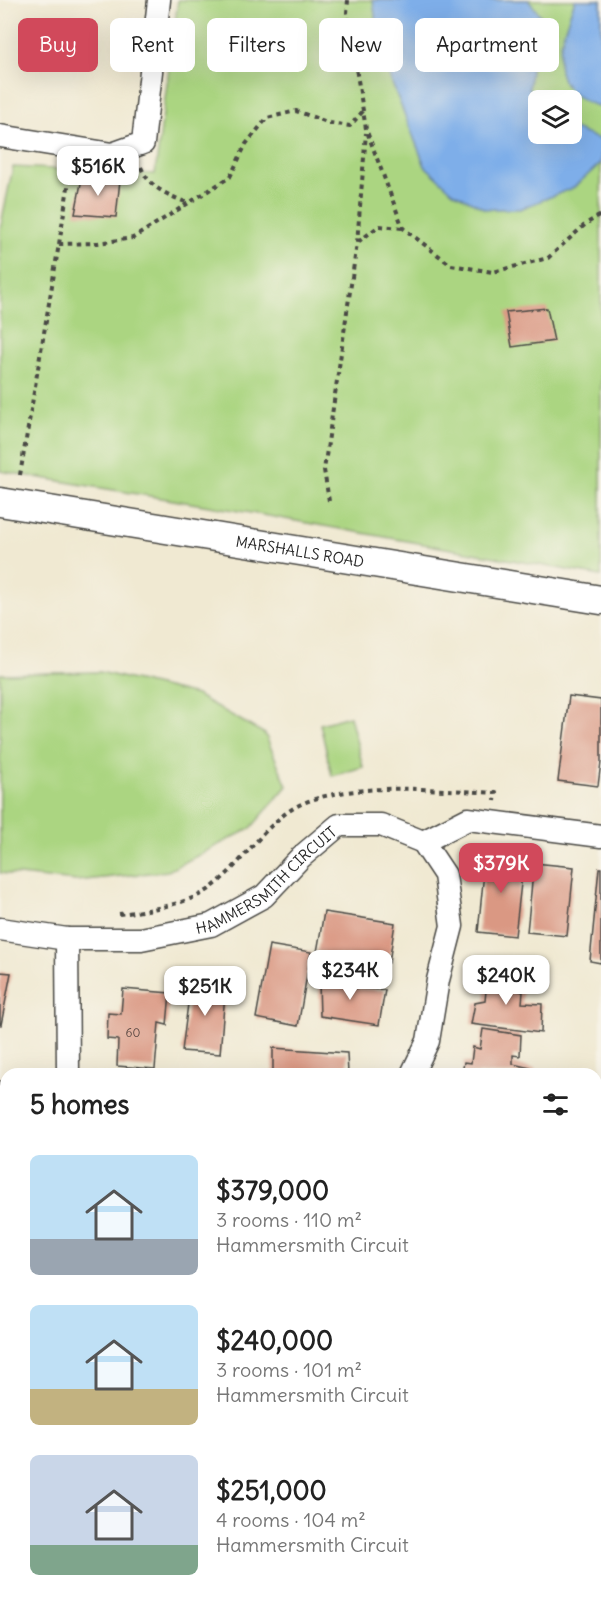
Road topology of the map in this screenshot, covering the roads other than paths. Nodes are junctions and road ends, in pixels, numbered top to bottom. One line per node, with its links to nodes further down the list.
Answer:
1 (159, 0): 2 (street)
2 (0, 136)
3 (0, 502): 4 (street, MARSHALLS ROAD)
4 (601, 600)
5 (601, 836): 6 (street)
6 (423, 842): 8 (street, HAMMERSMITH CIRCUIT); 10 (street)
7 (0, 929): 8 (street, HAMMERSMITH CIRCUIT)
8 (67, 939): 9 (street)
9 (68, 1068)
10 (415, 1068)

